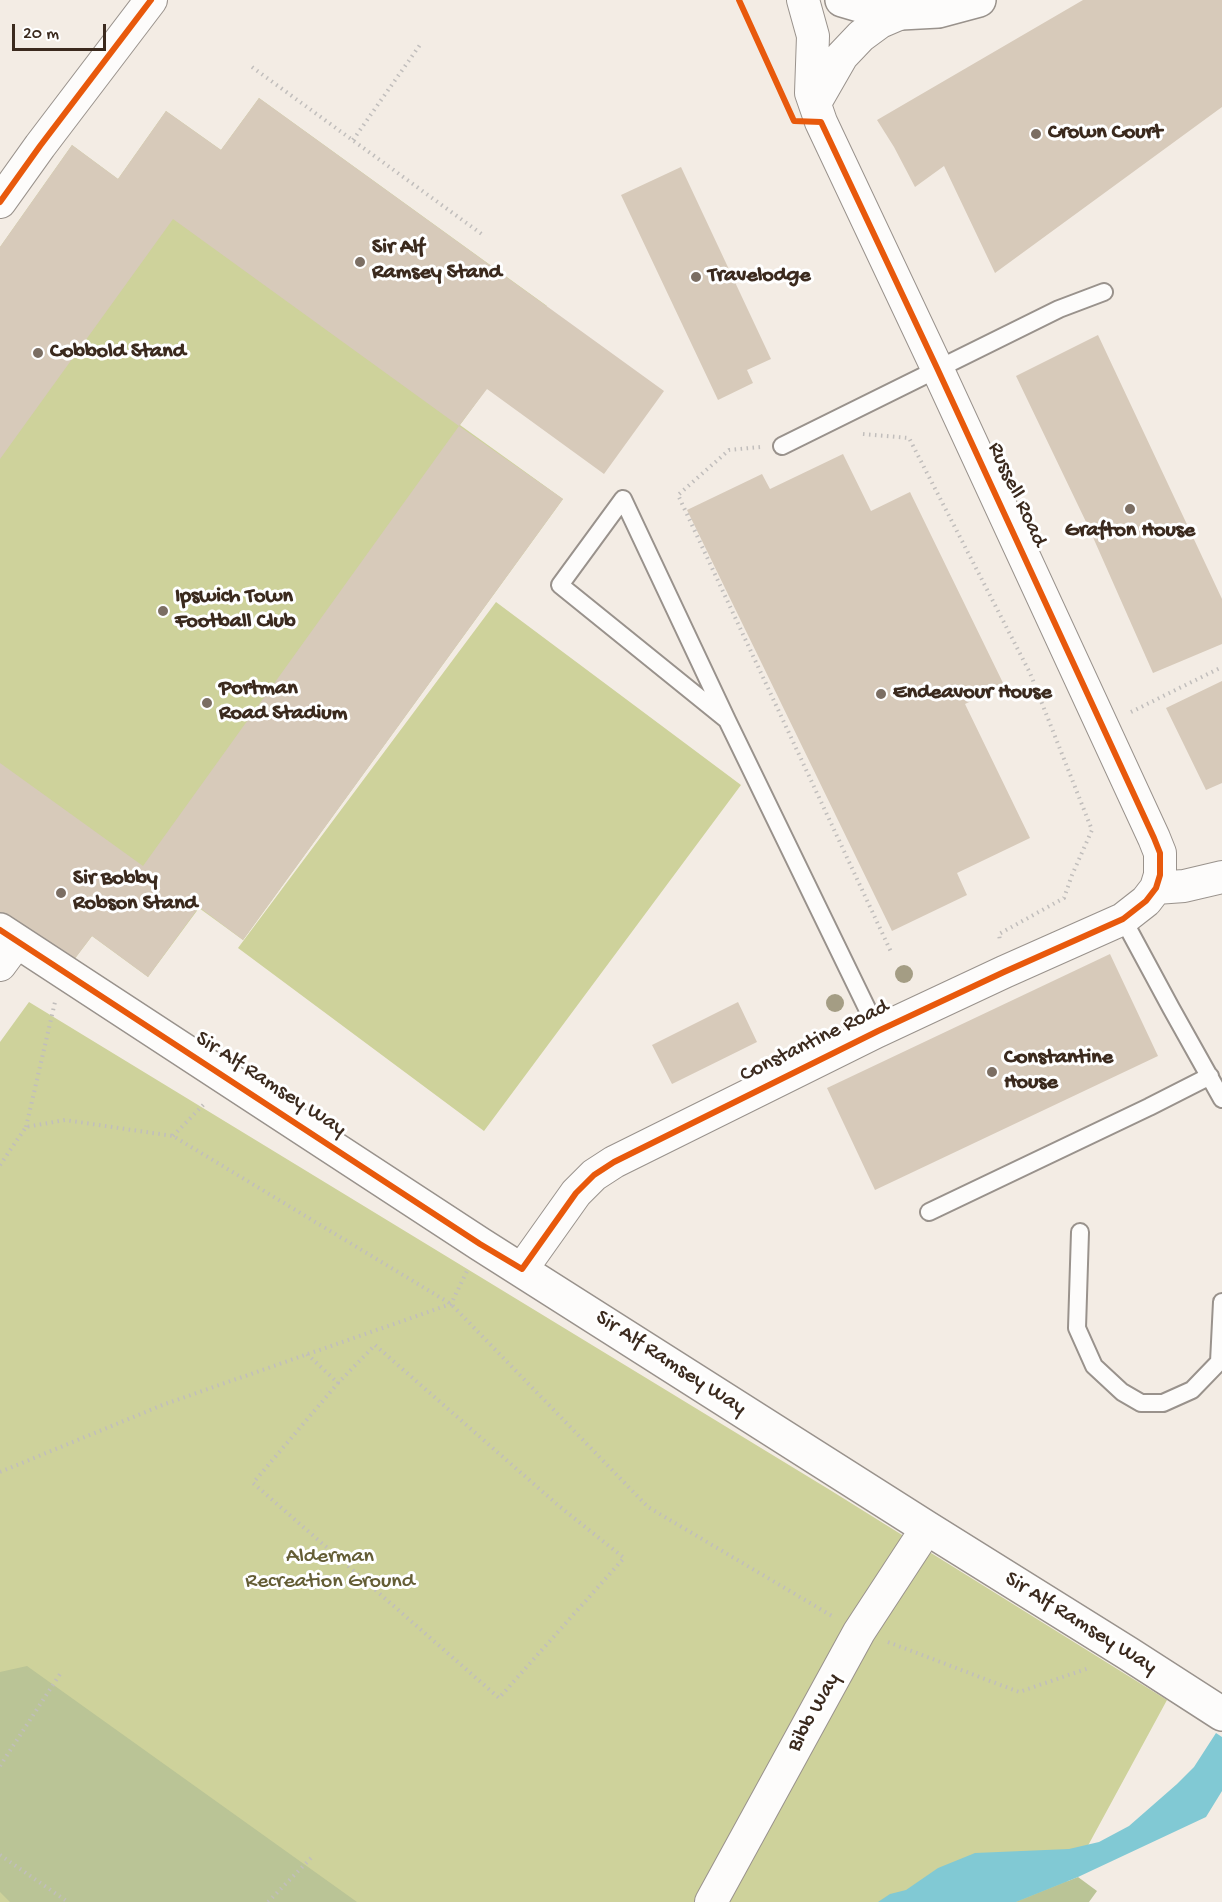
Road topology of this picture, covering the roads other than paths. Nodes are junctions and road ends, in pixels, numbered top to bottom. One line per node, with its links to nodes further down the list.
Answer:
1 (151, 0): 7 (street)
2 (803, 0): 6 (street, Russell Road)
3 (842, 0): 5 (street)
4 (979, 0): 5 (street)
5 (901, 13): 6 (street)
6 (815, 103): 9 (street, Russell Road)
7 (0, 202)
8 (1104, 292): 9 (lane)
9 (937, 368): 10 (lane); 13 (street, Russell Road)
10 (782, 446)
11 (726, 720): 11 (lane); 16 (lane)
12 (1222, 877): 13 (street)
13 (1156, 888): 14 (street, Constantine Road)
14 (1123, 919): 16 (street, Constantine Road); 17 (lane)
15 (6, 946): 21 (street, Sir Alf Ramsey Way)
16 (878, 1031): 21 (street, Constantine Road)
17 (1210, 1076): 18 (lane); 19 (lane)
18 (1222, 1099)
19 (929, 1212)
20 (1080, 1232): 22 (lane)
21 (522, 1269): 23 (street, Sir Alf Ramsey Way)
22 (1222, 1302)
23 (927, 1528): 24 (street, Sir Alf Ramsey Way); 25 (street, Bibb Way)
24 (1222, 1714)
25 (711, 1902)

